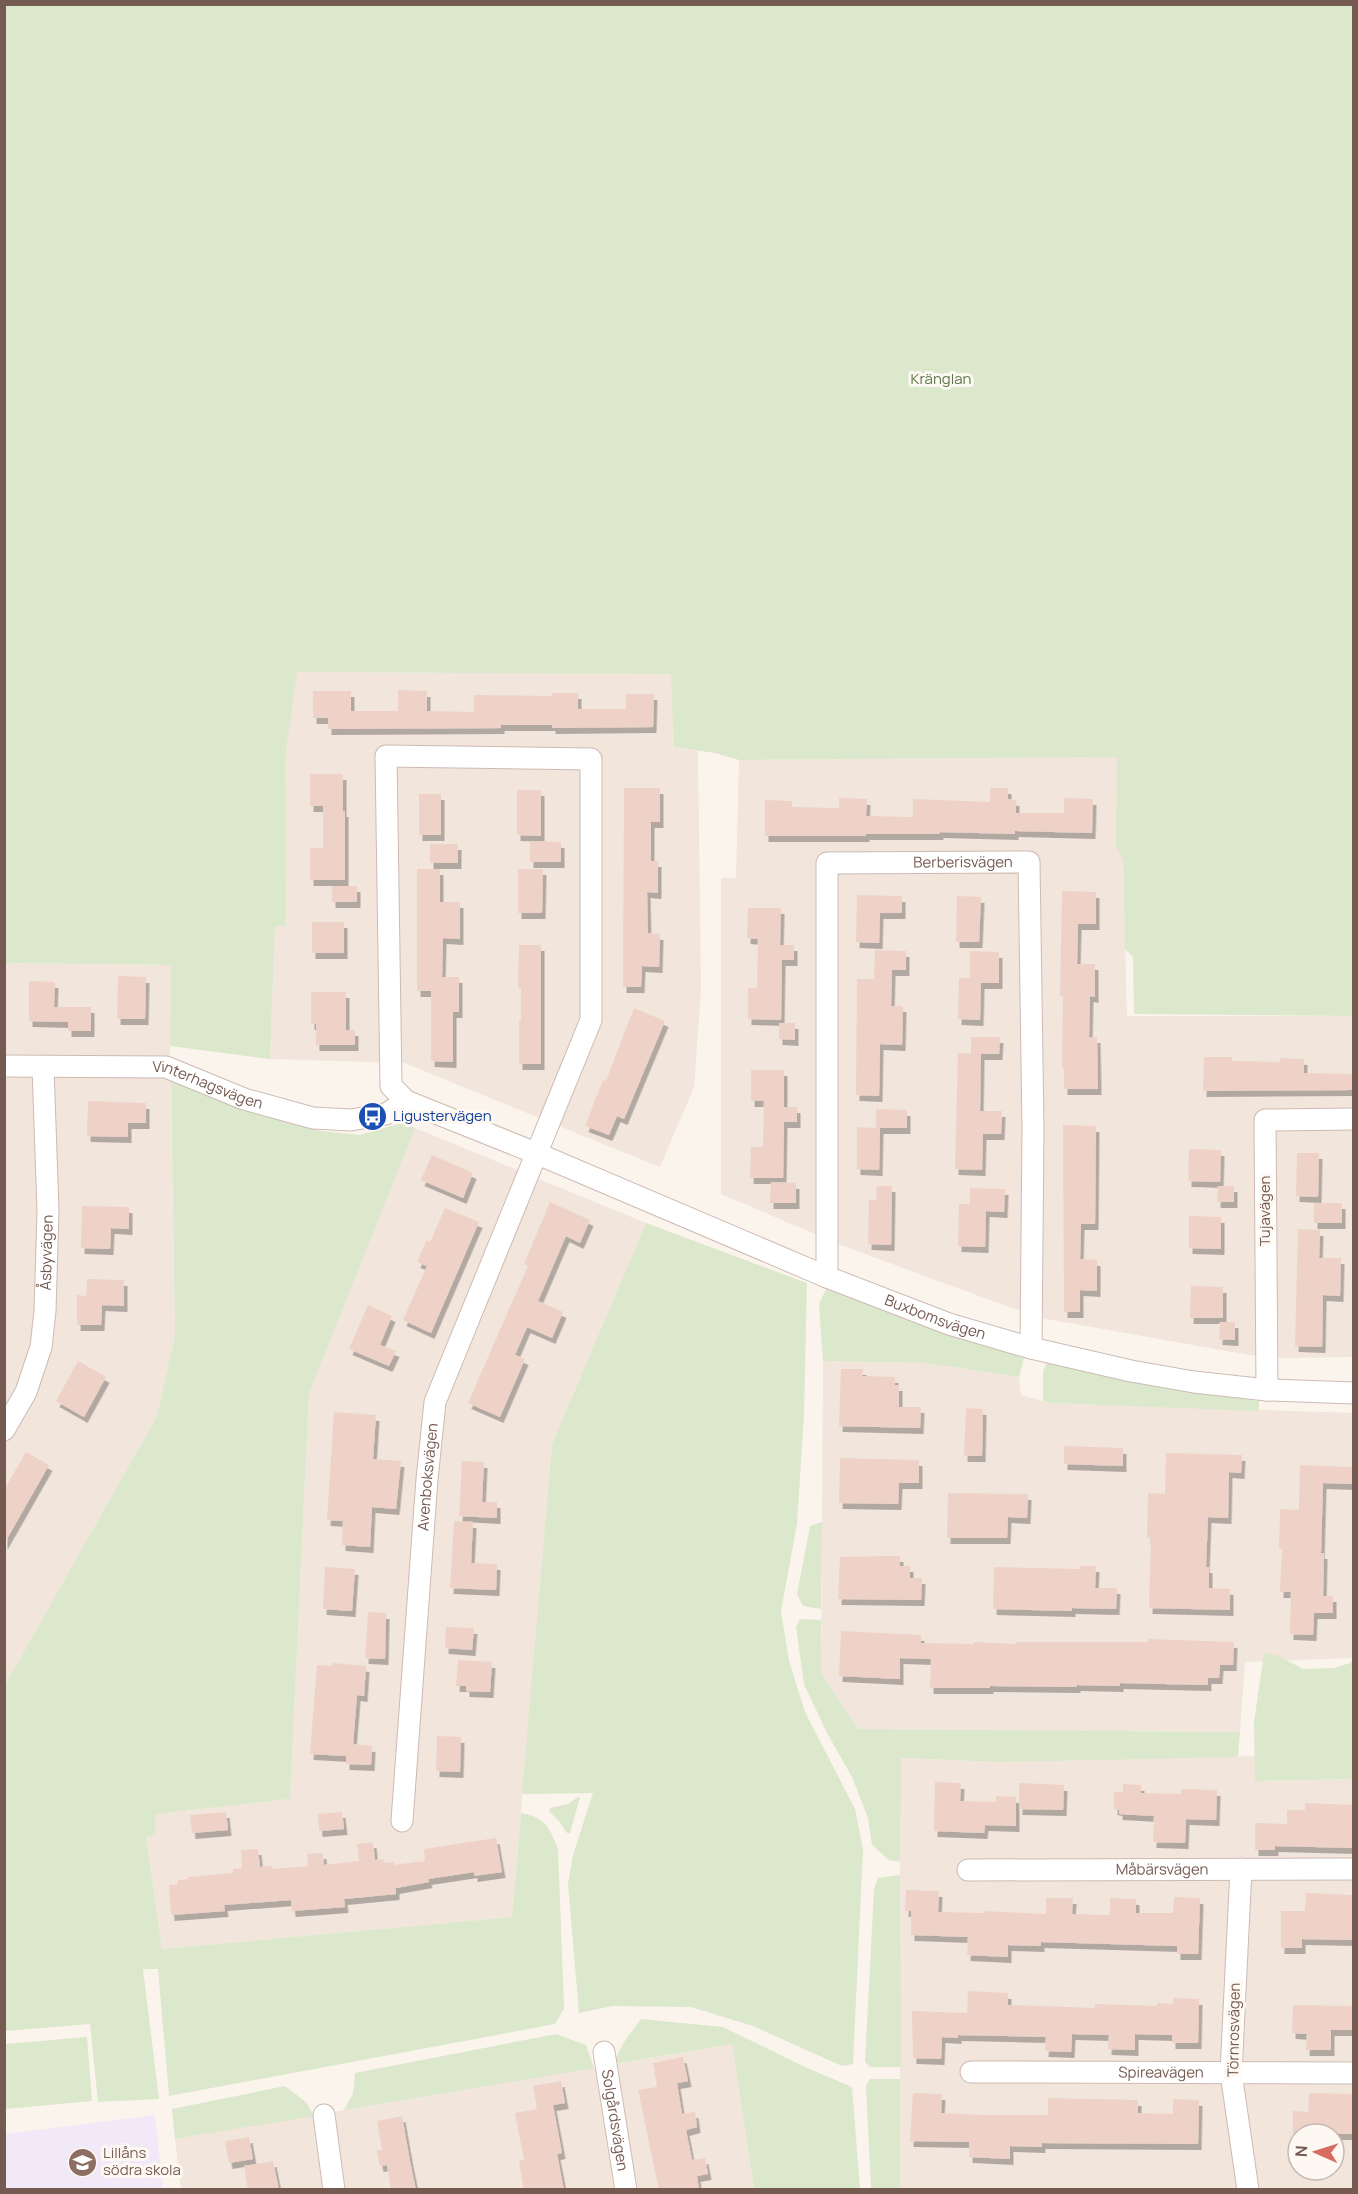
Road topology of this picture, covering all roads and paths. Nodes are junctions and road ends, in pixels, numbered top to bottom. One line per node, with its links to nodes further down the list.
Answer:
1 (4, 1066): 2 (street, Vinterhagsvägen)
2 (43, 1067): 3 (street, Vinterhagsvägen); 10 (street, Åsbyvägen)
3 (406, 1101): 5 (street); 5 (street)
4 (1353, 1119): 8 (street, Tujavägen)
5 (538, 1154): 6 (street, Buxbomsvägen); 11 (street, Avenboksvägen)
6 (827, 1277): 7 (street, Buxbomsvägen); 7 (street, Berberisvägen)
7 (1032, 1348): 8 (street, Buxbomsvägen)
8 (1267, 1390): 9 (street, Buxbomsvägen)
9 (1353, 1393)
10 (4, 1430)
11 (402, 1821)
12 (968, 1869): 13 (street, Måbärsvägen)
13 (1241, 1869): 14 (street, Måbärsvägen); 17 (street, Törnrosvägen)
14 (1353, 1869)
15 (604, 2052): 21 (street, Solgårdsvägen)
16 (971, 2072): 17 (street, Spireavägen)
17 (1231, 2073): 18 (street, Spireavägen); 22 (street, Törnrosvägen)
18 (1353, 2073)
19 (324, 2115): 20 (street)
20 (334, 2190)
21 (626, 2190)
22 (1248, 2190)

